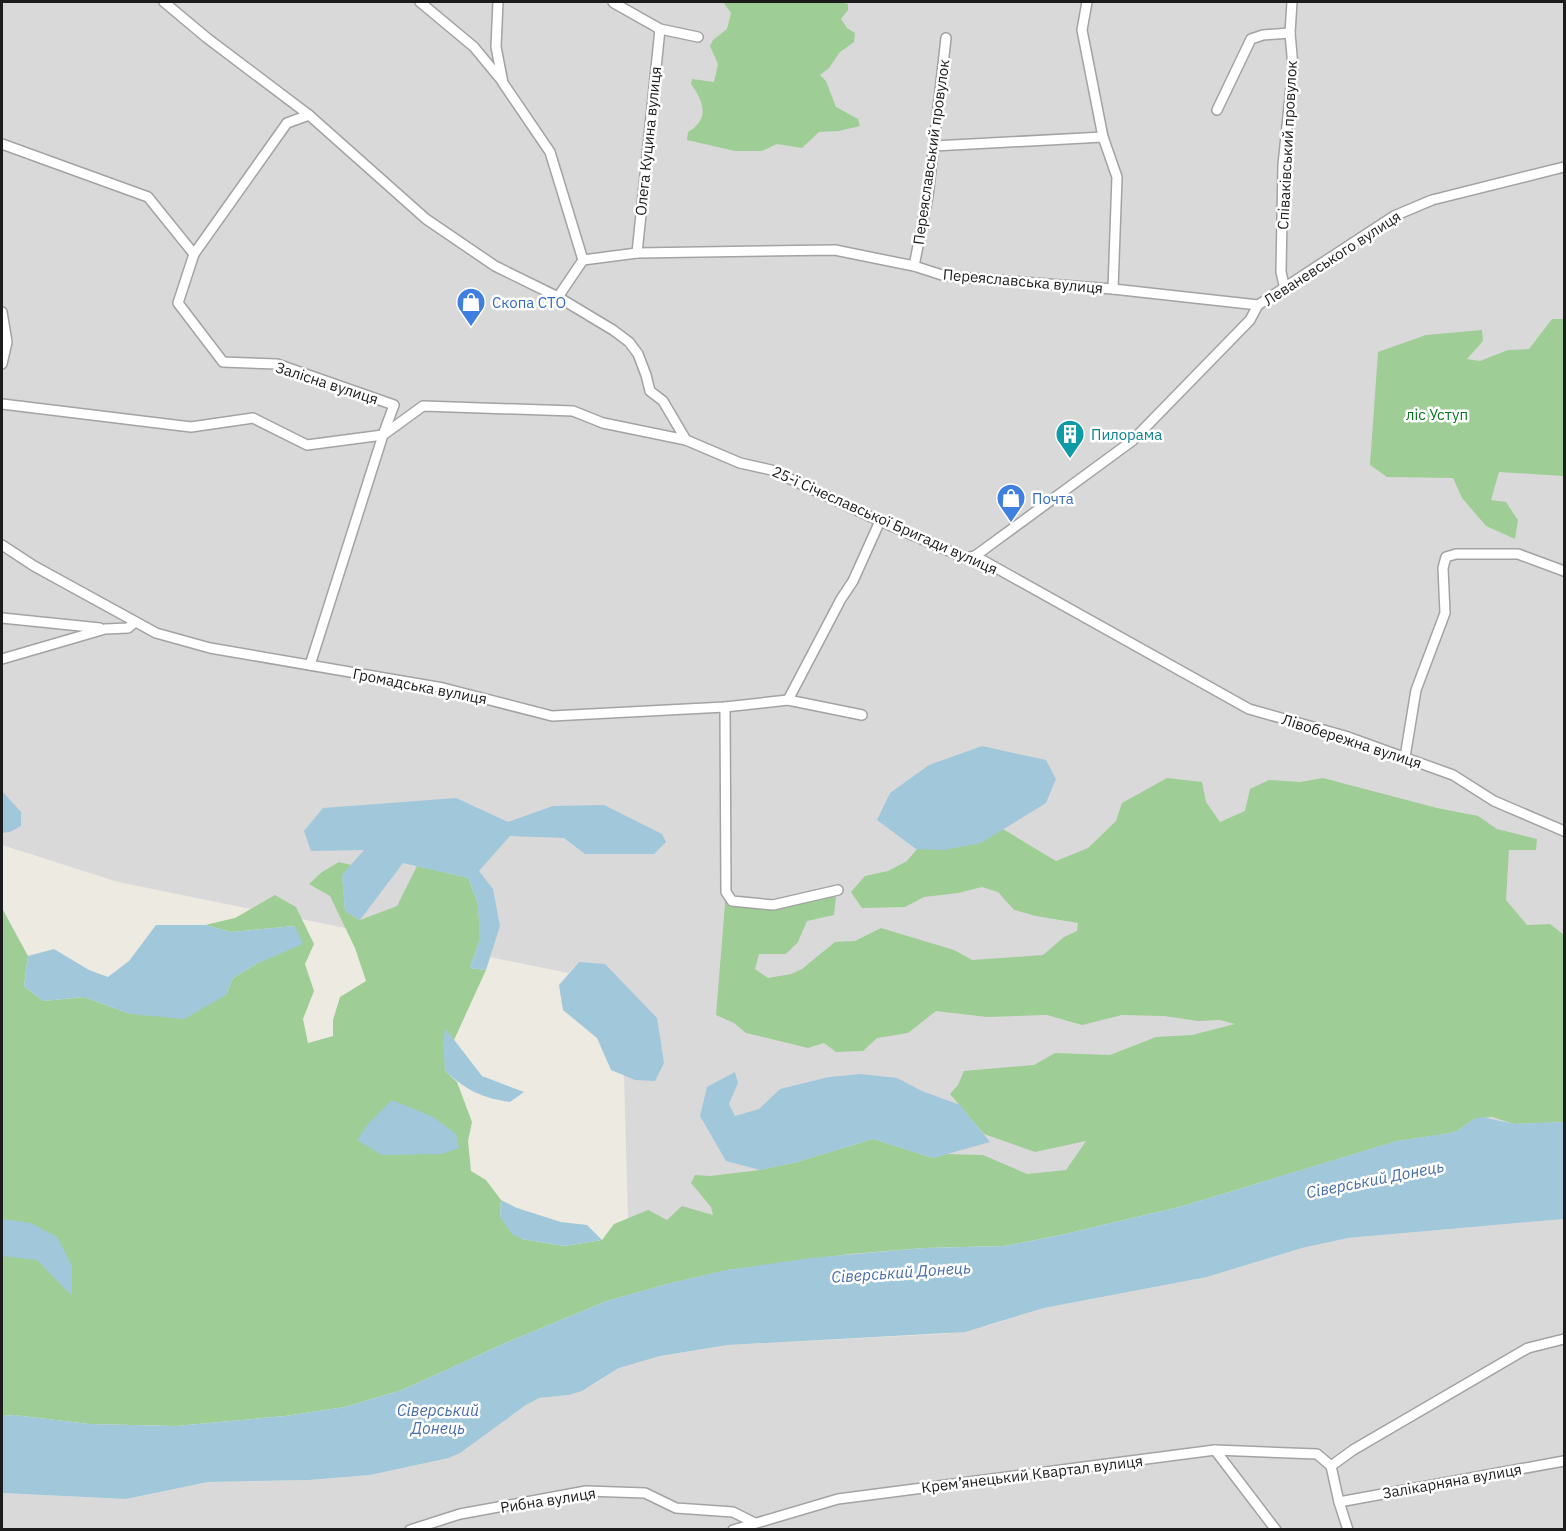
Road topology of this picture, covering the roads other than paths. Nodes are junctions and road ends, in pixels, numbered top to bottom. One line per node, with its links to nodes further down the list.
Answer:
1 (164, 2): 13 (street)
2 (420, 2): 11 (street)
3 (498, 2): 11 (street)
4 (614, 2): 7 (street)
5 (1087, 2): 14 (street)
6 (1292, 2): 8 (street, Співаківський провулок)
7 (660, 29): 9 (street); 18 (street, Олега Куцина вулиця)
8 (1290, 33): 12 (street); 23 (street, Співаківський провулок)
9 (698, 37)
10 (946, 38): 16 (street, Переяславський провулок)
11 (503, 83): 20 (street)
12 (1217, 110)
13 (309, 115): 19 (street); 24 (street)
14 (1103, 136): 16 (street); 22 (street)
15 (2, 144): 19 (street)
16 (934, 146): 21 (street, Переяславський провулок)
17 (1564, 167): 23 (street, Леваневського вулиця)
18 (637, 253): 20 (street, Переяславська вулиця); 21 (street, Переяславська вулиця)
19 (194, 254): 29 (street, Залісна вулиця)
20 (583, 260): 24 (street)
21 (914, 266): 22 (street, Переяславська вулиця)
22 (1113, 289): 25 (street, Переяславська вулиця)
23 (1285, 289): 25 (street, Леваневського вулиця)
24 (558, 297): 30 (street)
25 (1258, 305): 33 (street, Леваневського вулиця)
26 (2, 312): 27 (street)
27 (2, 364)
28 (2, 404): 29 (street)
29 (383, 435): 30 (street, 25-ї Січеславської Бригади вулиця); 40 (street)
30 (686, 440): 31 (street, 25-ї Січеславської Бригади вулиця)
31 (880, 521): 33 (street, 25-ї Січеславської Бригади вулиця); 41 (street)
32 (2, 545): 36 (street, Громадська вулиця)
33 (975, 556): 38 (street, 25-ї Січеславської Бригади вулиця)
34 (1564, 571): 44 (street)
35 (2, 618): 37 (street)
36 (135, 622): 37 (street); 40 (street, Громадська вулиця)
37 (105, 629): 39 (street)
38 (1141, 650): 44 (street, Лівобережна вулиця)
39 (2, 659)
40 (310, 664): 42 (street, Громадська вулиця)
41 (788, 700): 42 (street, Громадська вулиця); 43 (street, Громадська вулиця)
42 (725, 708): 46 (street)
43 (862, 715)
44 (1405, 757): 45 (street, Лівобережна вулиця)
45 (1564, 831)
46 (838, 890)
47 (1564, 1339): 50 (street)
48 (1215, 1450): 50 (street, Крем’янецький Квартал вулиця); 52 (street, Крем’янецький Квартал вулиця); 55 (street)
49 (1564, 1461): 51 (street, Залікарняна вулиця)
50 (1331, 1466): 51 (street)
51 (1339, 1502): 56 (street)
52 (754, 1523): 53 (street, Рибна вулиця); 54 (street, Крем’янецький Квартал вулиця)
53 (410, 1530)
54 (733, 1530)
55 (1276, 1530)
56 (1348, 1530)

